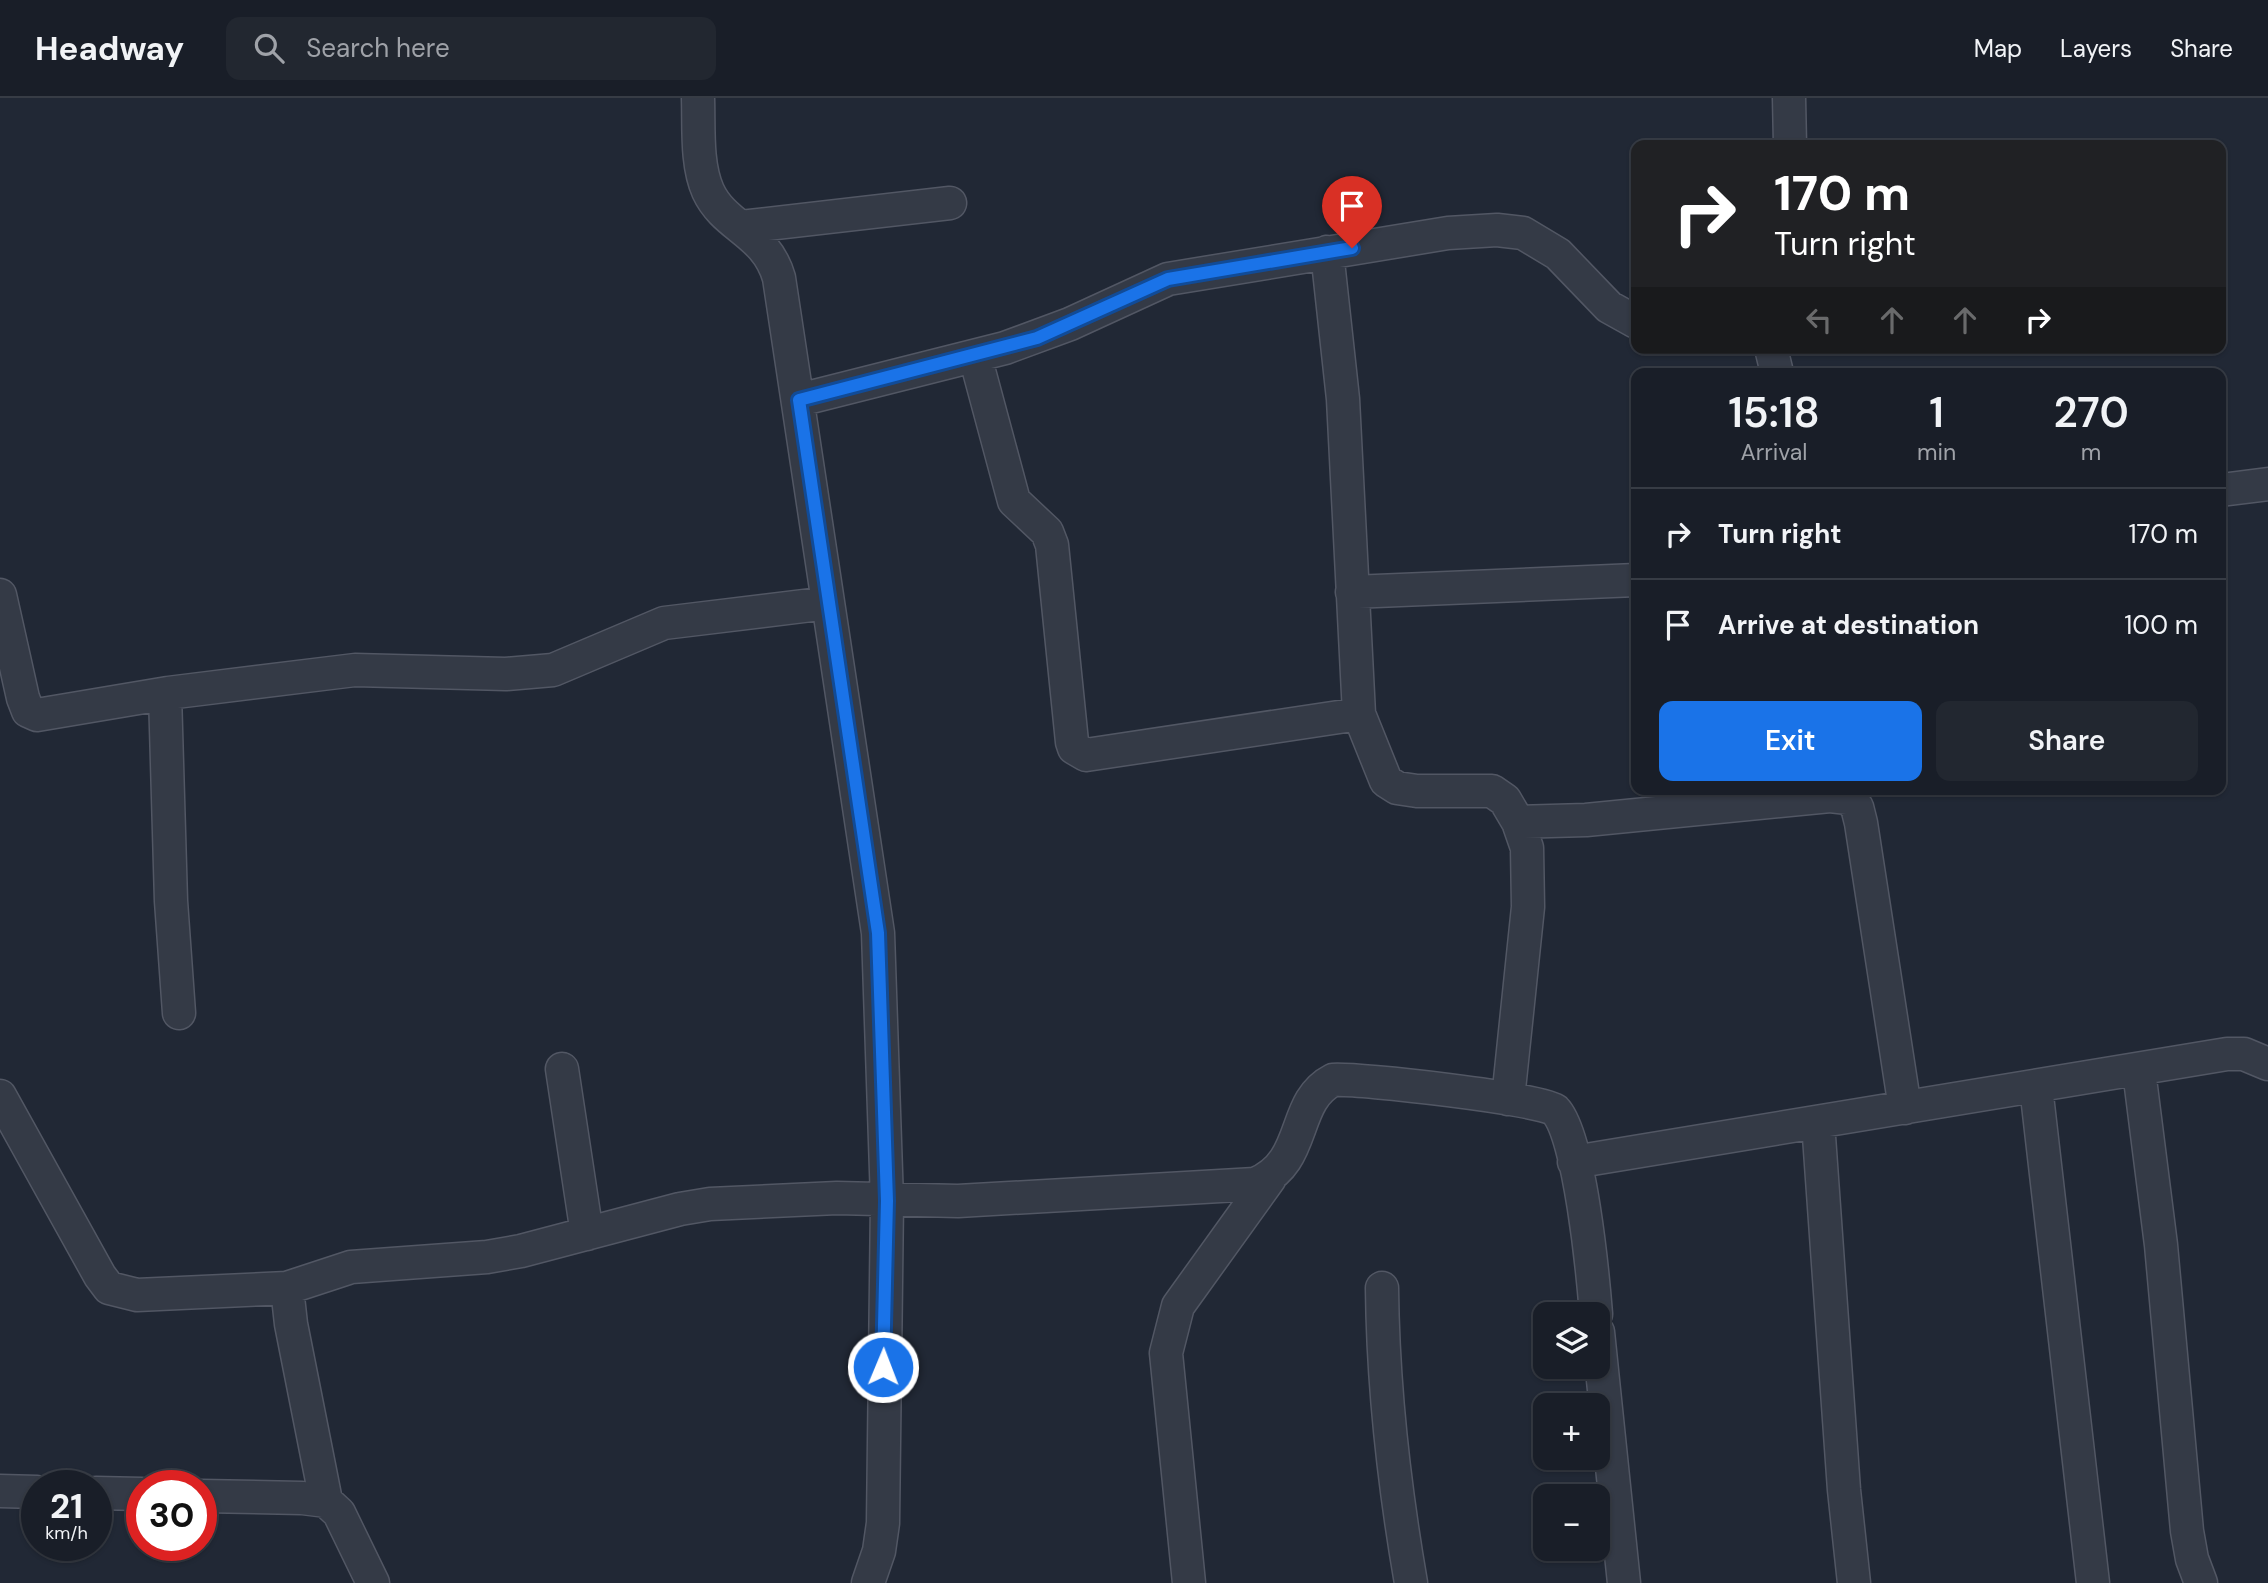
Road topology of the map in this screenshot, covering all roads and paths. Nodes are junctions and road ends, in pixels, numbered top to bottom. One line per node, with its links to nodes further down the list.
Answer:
1 (698, 98): 5 (street)
2 (1790, 98): 3 (street)
3 (1790, 140)
4 (950, 204): 5 (street)
5 (741, 227): 9 (street)
6 (1327, 252): 7 (street); 8 (street); 13 (street)
7 (1631, 319)
8 (975, 356): 9 (street); 17 (street)
9 (799, 400): 15 (street)
10 (2268, 484): 11 (street)
11 (2226, 489)
12 (1631, 580): 13 (street)
13 (1352, 592): 17 (street)
14 (0, 600): 16 (street)
15 (828, 603): 16 (street); 31 (street)
16 (165, 694): 20 (street)
17 (1359, 714): 19 (street)
18 (1856, 798): 19 (street); 27 (street)
19 (1518, 822): 26 (street)
20 (179, 1013)
21 (2268, 1063): 23 (street)
22 (562, 1069): 32 (street)
23 (2139, 1071): 24 (street); 48 (street)
24 (2036, 1087): 27 (street); 47 (street)
25 (0, 1096): 33 (street)
26 (1508, 1098): 29 (street); 30 (street)
27 (1905, 1108): 28 (street)
28 (1818, 1122): 29 (street); 46 (street)
29 (1574, 1162): 35 (street)
30 (1270, 1178): 31 (street); 43 (street)
31 (887, 1201): 32 (street); 42 (street)
32 (587, 1234): 33 (street)
33 (287, 1288): 40 (street)
34 (1382, 1288): 44 (street)
35 (1594, 1302)
36 (1603, 1379): 45 (street)
37 (0, 1491): 38 (street)
38 (21, 1492)
39 (217, 1496): 40 (street)
40 (326, 1501): 41 (street)
41 (373, 1583)
42 (868, 1583)
43 (1189, 1583)
44 (1411, 1583)
45 (1624, 1583)
46 (1854, 1583)
47 (2093, 1583)
48 (2202, 1583)

